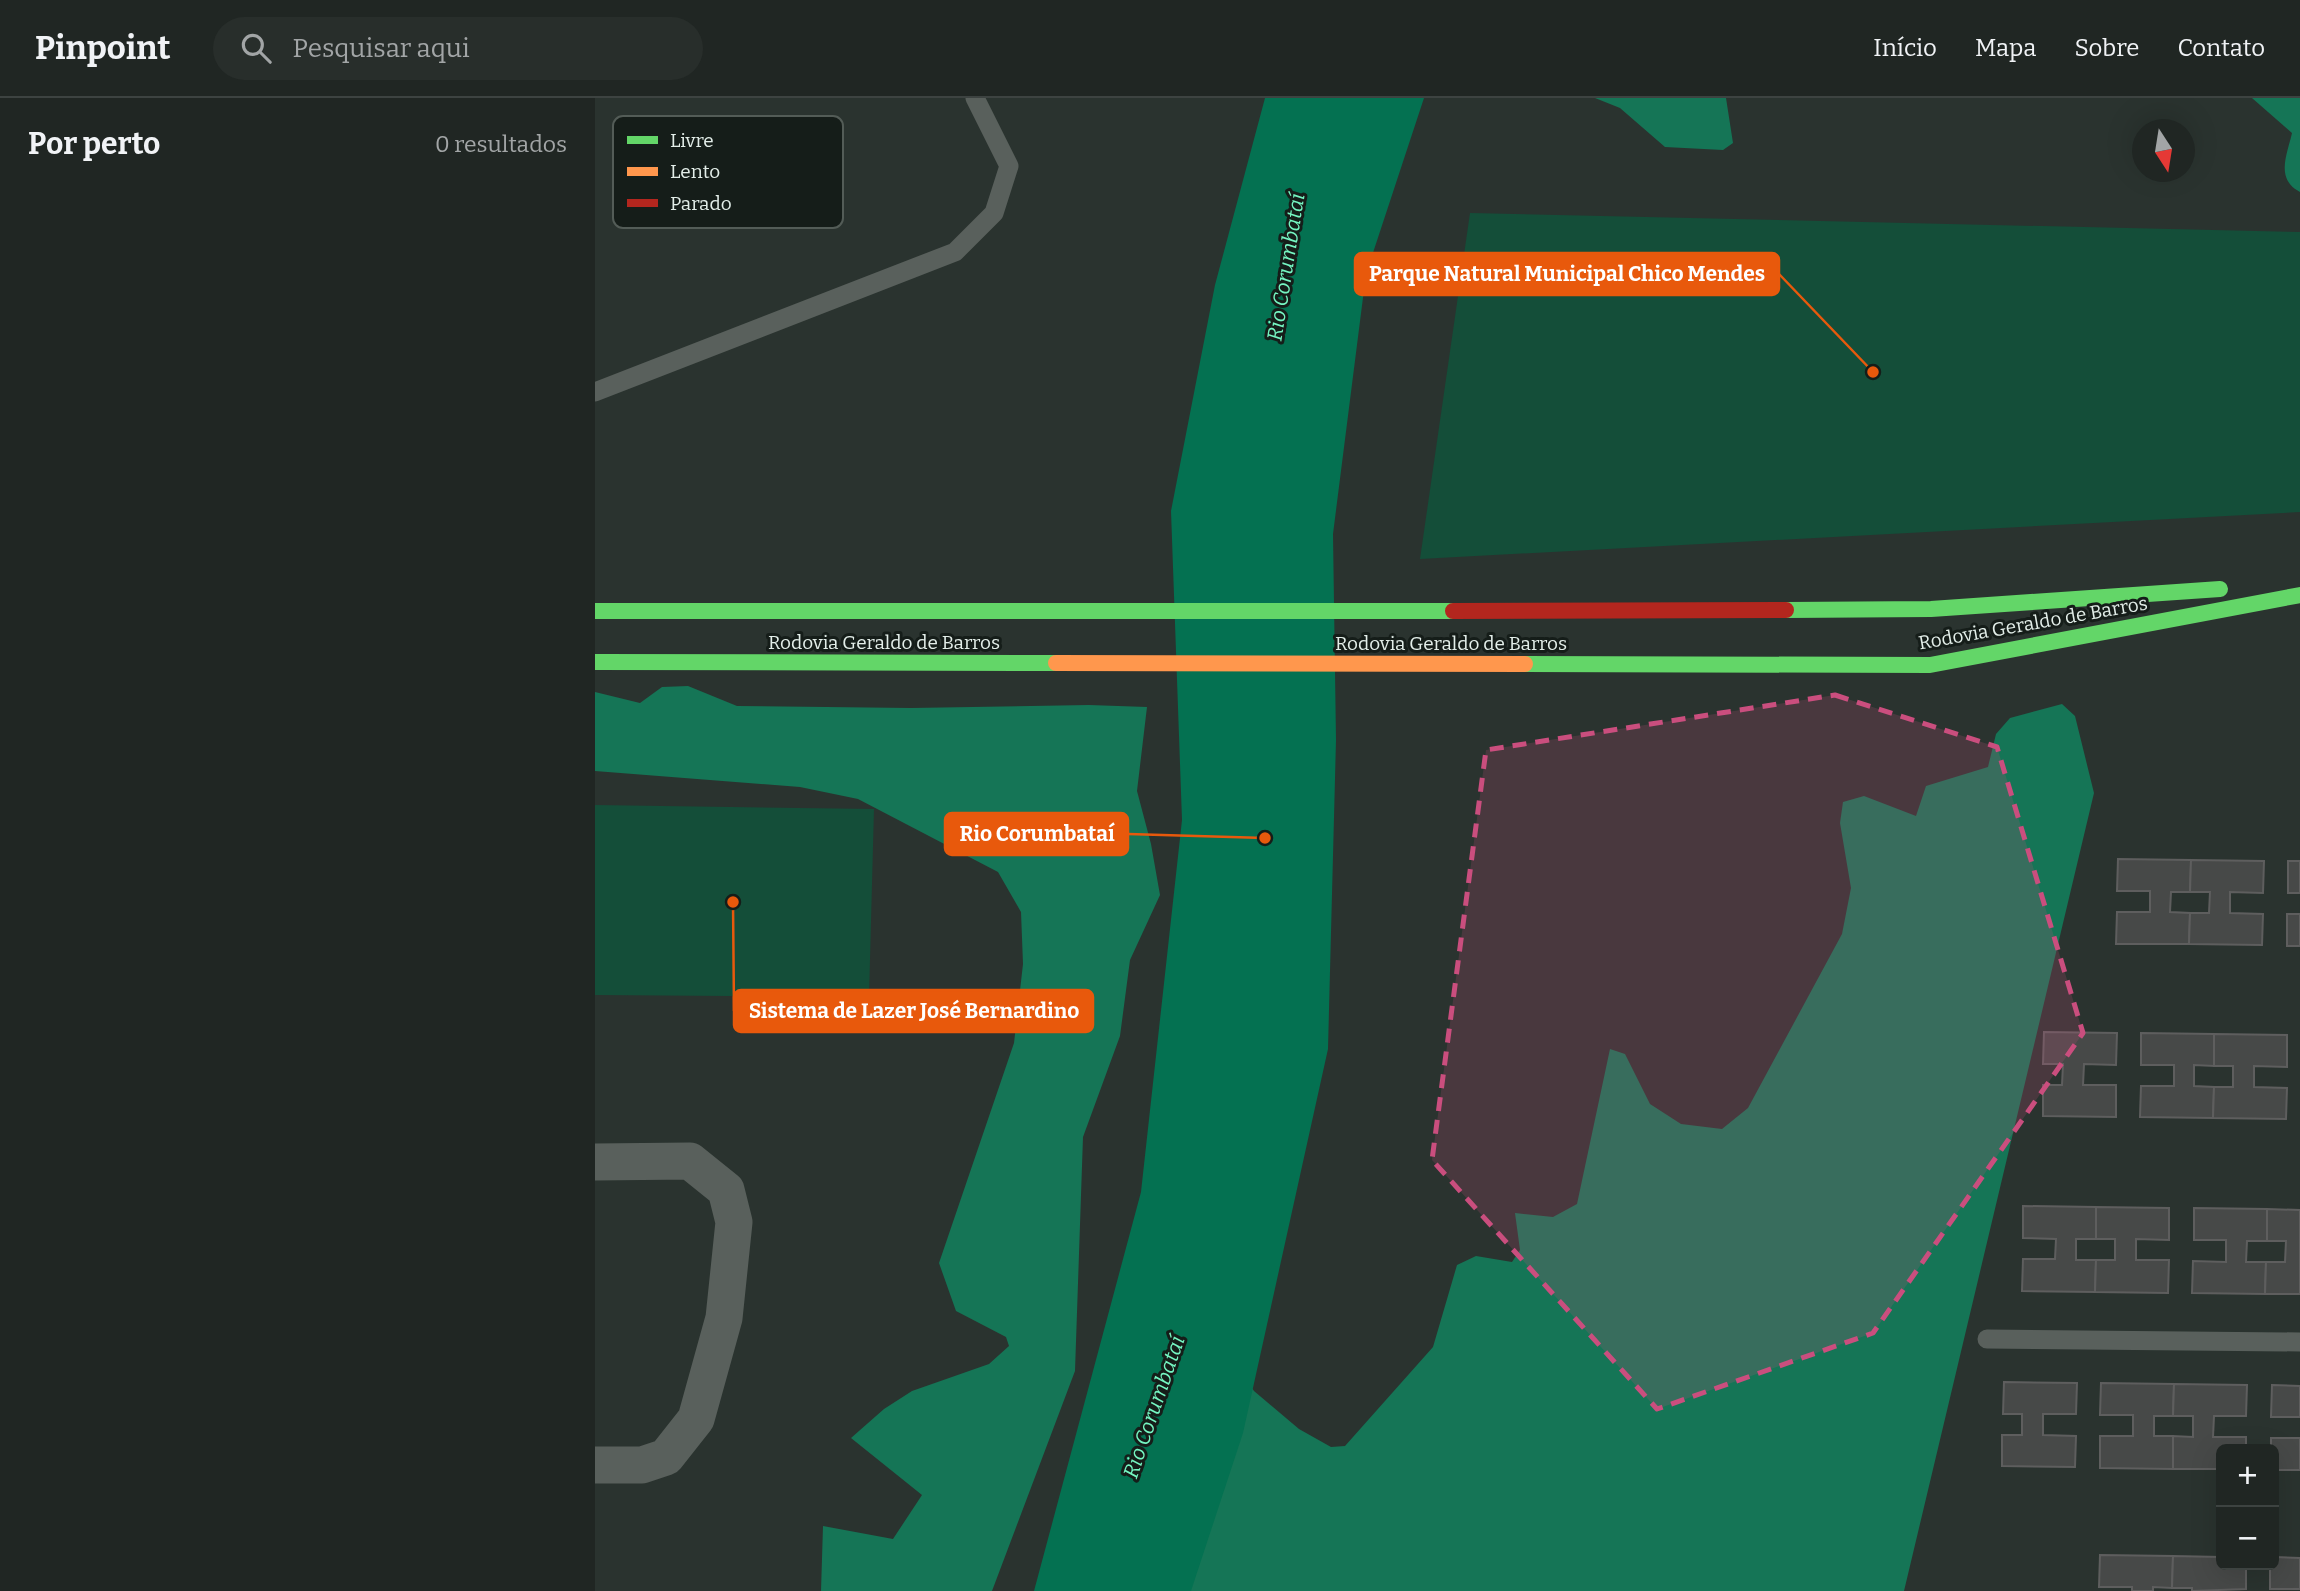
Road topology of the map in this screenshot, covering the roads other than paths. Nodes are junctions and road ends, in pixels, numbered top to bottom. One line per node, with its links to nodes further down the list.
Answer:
1 (975, 98): 2 (lane)
2 (595, 392)
3 (2300, 584): 4 (highway)
4 (2259, 587)
5 (2232, 588): 7 (highway, Rodovia Geraldo de Barros)
6 (2300, 595): 8 (highway, Rodovia Geraldo de Barros)
7 (595, 611)
8 (595, 662)
9 (595, 1162): 12 (street)
10 (1987, 1339): 11 (lane)
11 (2300, 1342)
12 (595, 1465)

